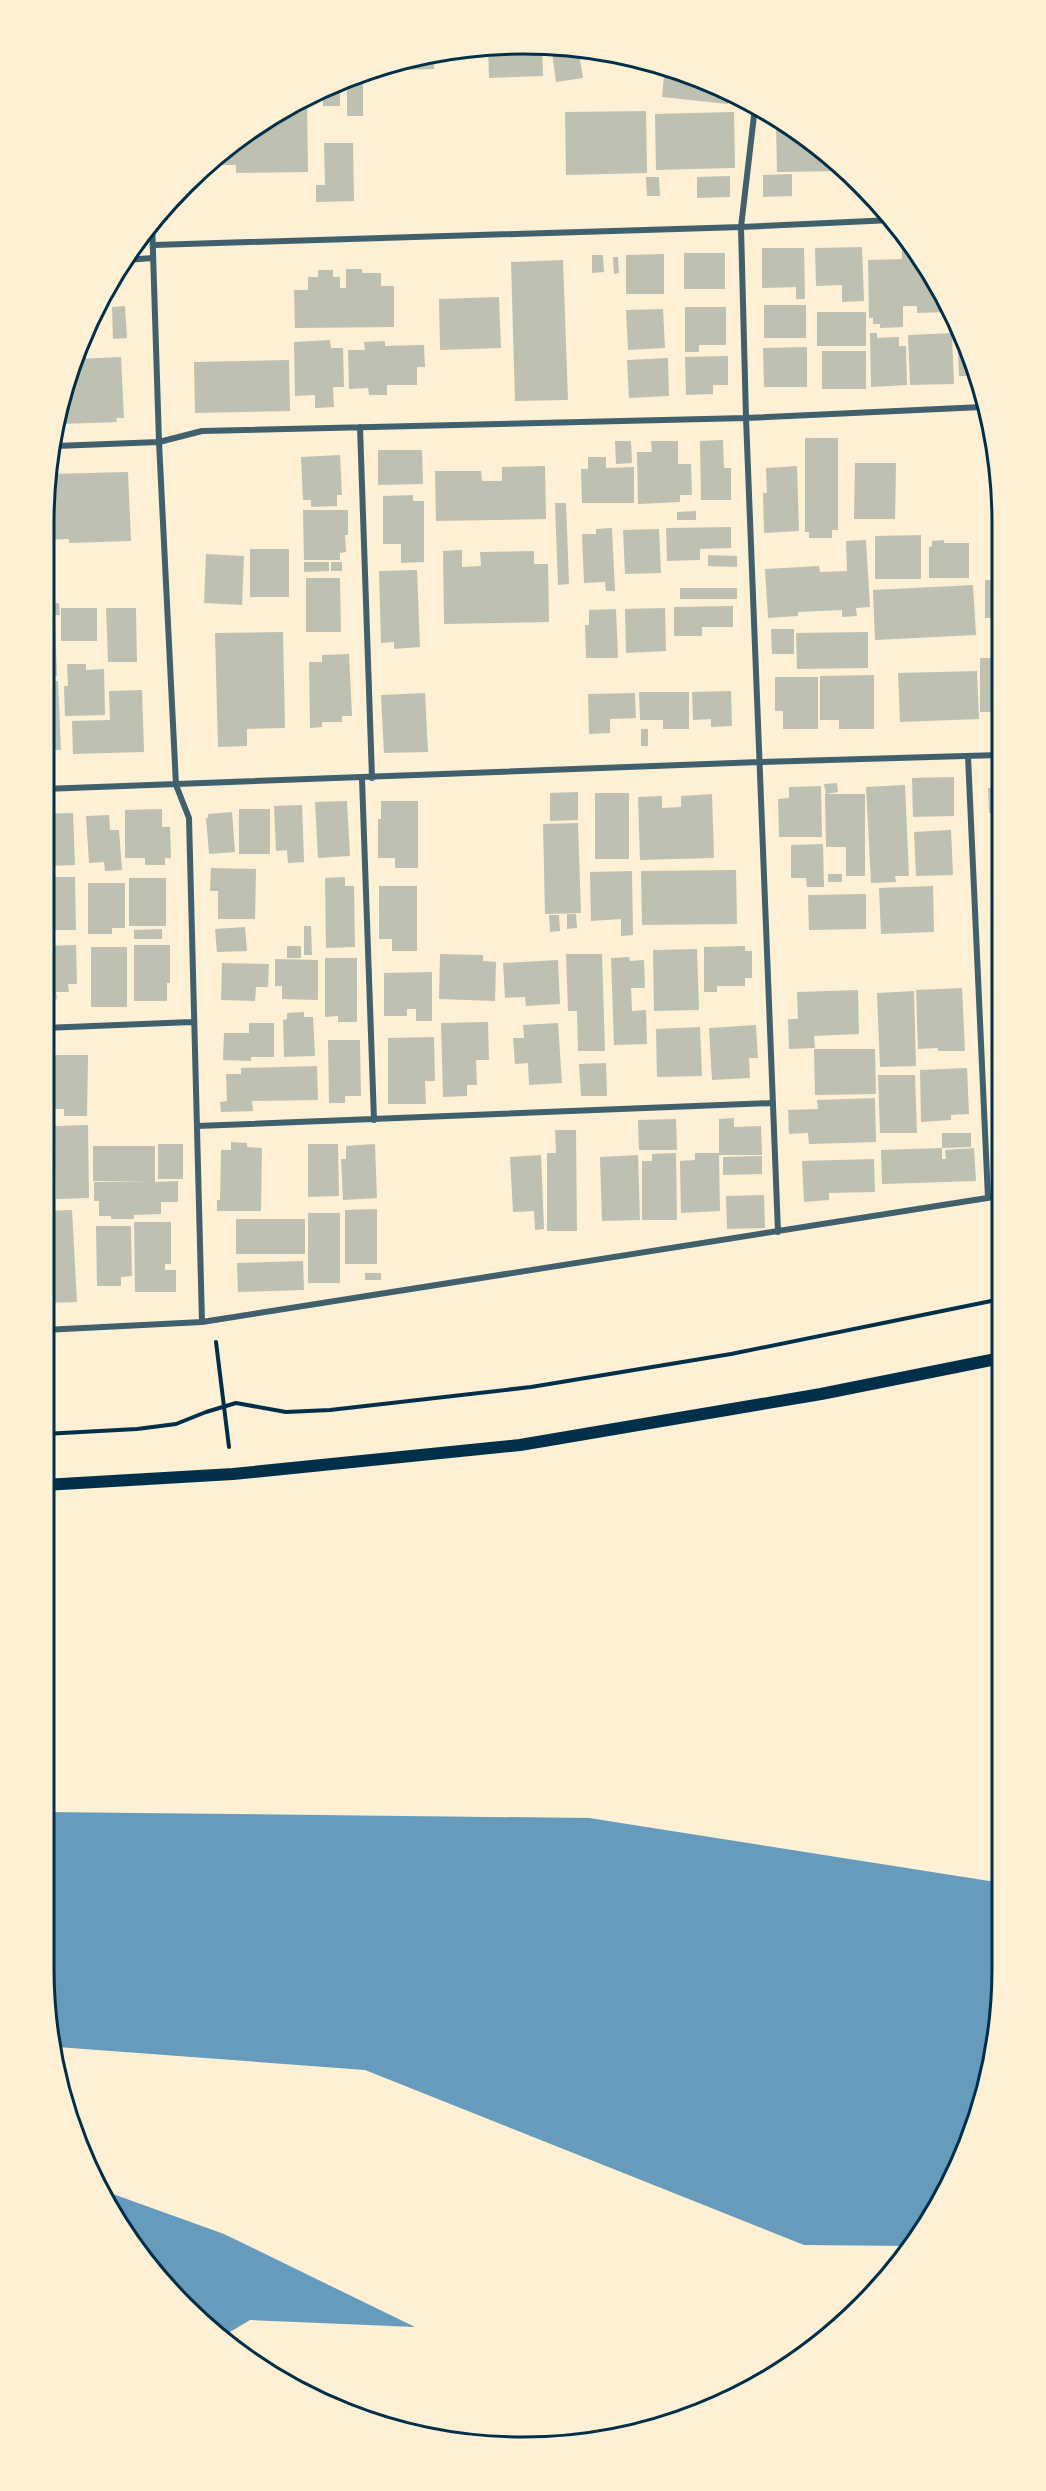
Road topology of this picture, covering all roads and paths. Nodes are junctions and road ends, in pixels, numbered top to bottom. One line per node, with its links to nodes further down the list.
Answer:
1 (754, 115): 3 (street)
2 (881, 220): 3 (street)
3 (741, 227): 5 (street); 9 (street)
4 (153, 235): 5 (street)
5 (153, 245): 6 (street)
6 (153, 258): 7 (street); 11 (street)
7 (135, 259)
8 (977, 407): 9 (street)
9 (746, 418): 10 (street); 15 (street)
10 (360, 427): 11 (street); 16 (street)
11 (159, 442): 12 (street); 18 (street)
12 (61, 446)
13 (992, 755): 14 (street)
14 (968, 756): 15 (street); 26 (street)
15 (760, 762): 16 (street); 22 (street)
16 (372, 778): 17 (street)
17 (362, 779): 18 (street); 23 (street)
18 (176, 785): 19 (street); 20 (street)
19 (54, 789)
20 (192, 1022): 21 (street); 24 (street)
21 (54, 1028)
22 (773, 1103): 23 (street); 27 (street)
23 (375, 1120): 24 (street)
24 (197, 1126): 30 (street)
25 (992, 1197): 26 (street)
26 (988, 1198): 27 (street)
27 (777, 1232): 29 (street)
28 (992, 1301): 33 (path)
29 (213, 1320): 30 (street); 33 (path)
30 (202, 1322): 31 (street)
31 (54, 1329)
32 (992, 1360): 35 (main road)
33 (224, 1406): 34 (path); 35 (path)
34 (54, 1433)
35 (232, 1474): 36 (main road)
36 (54, 1484)

